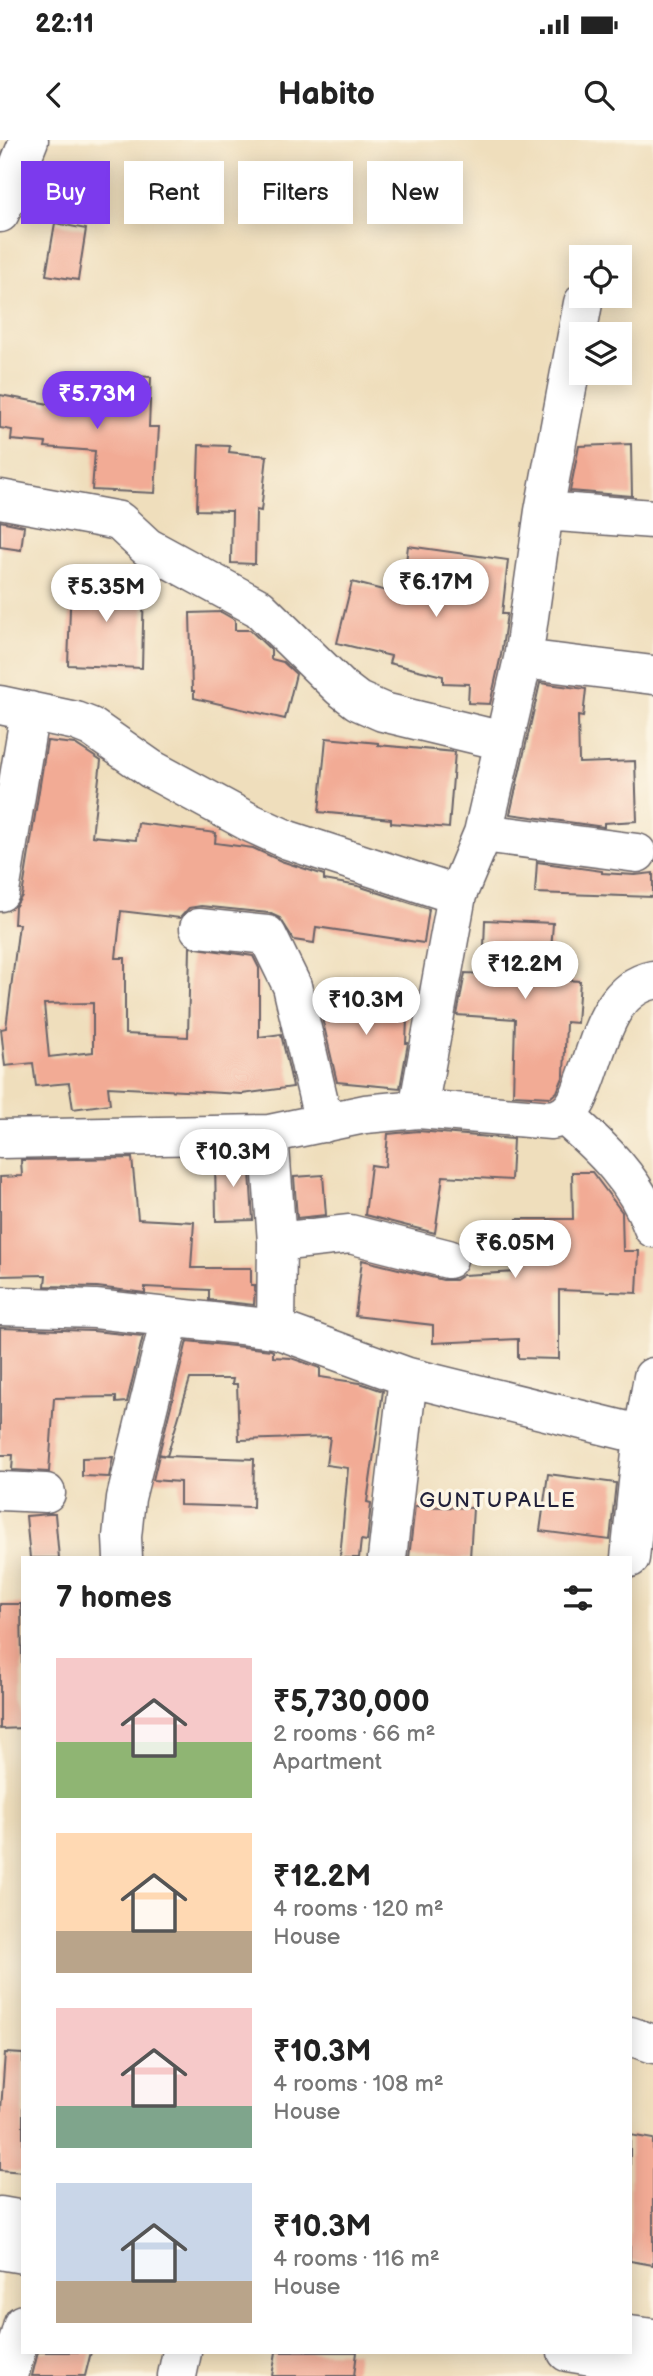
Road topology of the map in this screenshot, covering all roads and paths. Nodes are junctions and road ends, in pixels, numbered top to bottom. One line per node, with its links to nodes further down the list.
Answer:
1 (29, 140): 2 (main road)
2 (0, 212)
3 (582, 308): 5 (main road)
4 (0, 499): 10 (main road)
5 (544, 511): 6 (main road); 7 (main road)
6 (653, 519)
7 (523, 659): 8 (main road); 10 (main road)
8 (653, 675)
9 (15, 708): 13 (main road); 14 (main road)
10 (503, 741): 11 (main road)
11 (483, 833): 12 (main road); 14 (main road)
12 (637, 853)
13 (0, 892)
14 (457, 895): 17 (main road)
15 (199, 928): 19 (main road)
16 (653, 980): 18 (main road)
17 (418, 1110): 18 (main road); 19 (main road)
18 (565, 1116): 22 (main road)
19 (324, 1123): 20 (main road)
20 (270, 1133): 21 (main road); 23 (main road)
21 (0, 1139)
22 (653, 1228)
23 (277, 1242): 24 (main road); 27 (main road)
24 (448, 1259)
25 (0, 1306): 26 (main road)
26 (170, 1318): 27 (main road); 34 (main road)
27 (276, 1329): 28 (main road)
28 (408, 1377): 30 (main road); 35 (main road)
29 (653, 1377): 30 (main road)
30 (643, 1435): 32 (main road)
31 (0, 1491): 33 (main road)
32 (645, 1492): 36 (main road)
33 (46, 1493)
34 (123, 1556)
35 (387, 1556)
36 (630, 1556)
37 (632, 2037): 38 (main road)
38 (653, 2044)
39 (0, 2216): 40 (main road)
40 (21, 2220)
41 (0, 2250): 42 (main road)
42 (21, 2255)
43 (21, 2331): 49 (main road)
44 (632, 2334): 45 (main road)
45 (653, 2339)
46 (182, 2354): 50 (main road)
47 (579, 2354): 48 (main road)
48 (653, 2366)
49 (9, 2376)
50 (177, 2376)

